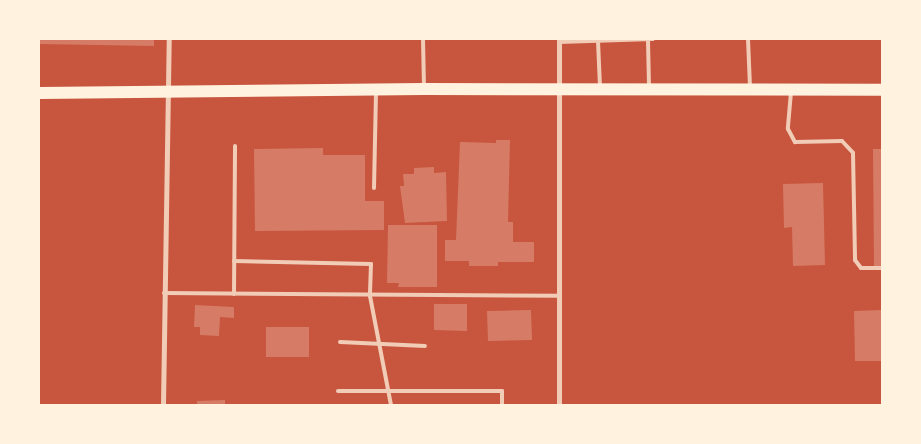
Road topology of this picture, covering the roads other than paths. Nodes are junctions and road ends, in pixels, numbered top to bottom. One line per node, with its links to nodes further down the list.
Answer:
1 (169, 39): 17 (street)
2 (423, 39): 8 (lane)
3 (653, 39): 7 (lane)
4 (748, 39): 13 (lane)
5 (559, 40): 6 (lane); 9 (street)
6 (598, 41): 7 (lane); 10 (lane)
7 (648, 41): 11 (lane)
8 (424, 89): 9 (main road); 12 (main road)
9 (559, 89): 10 (main road); 25 (street)
10 (600, 89): 11 (main road)
11 (649, 89): 13 (main road)
12 (376, 90): 17 (main road); 19 (lane)
13 (750, 90): 14 (main road)
14 (791, 90): 15 (main road); 21 (lane)
15 (882, 90)
16 (39, 93): 17 (main road)
17 (170, 94): 22 (street)
18 (235, 146): 20 (lane)
19 (374, 188)
20 (234, 261): 23 (lane); 24 (lane)
21 (882, 268)
22 (163, 293): 23 (lane); 31 (street)
23 (234, 294): 24 (lane)
24 (370, 296): 25 (lane); 27 (lane)
25 (559, 296): 34 (street)
26 (340, 342): 27 (lane)
27 (380, 343): 28 (lane); 30 (lane)
28 (425, 346)
29 (338, 391): 30 (lane)
30 (390, 391): 32 (lane); 33 (lane)
31 (163, 405)
32 (391, 405)
33 (502, 405)
34 (559, 405)

